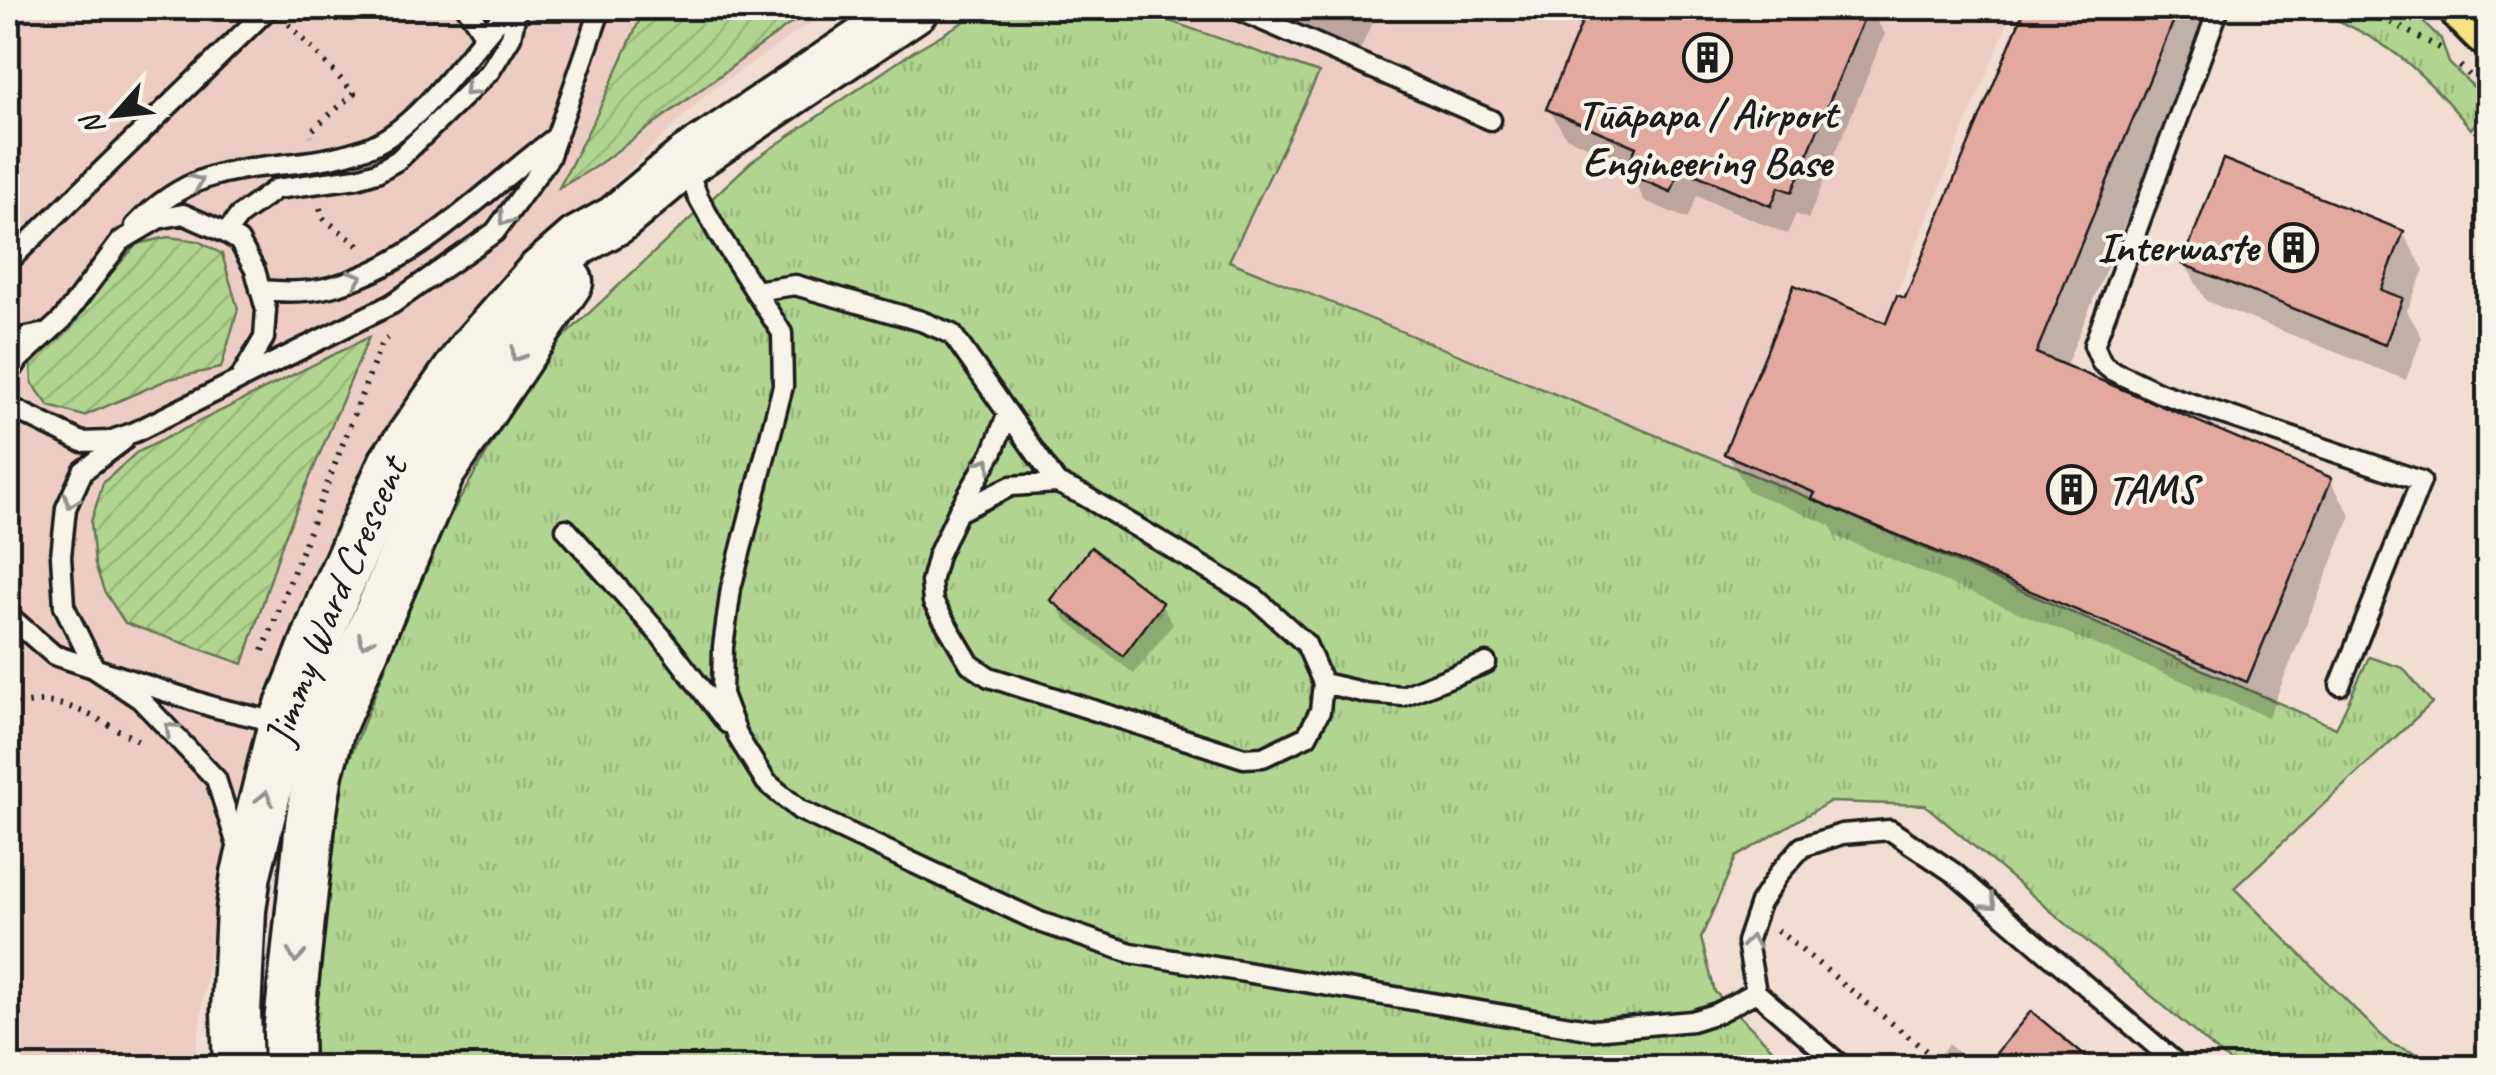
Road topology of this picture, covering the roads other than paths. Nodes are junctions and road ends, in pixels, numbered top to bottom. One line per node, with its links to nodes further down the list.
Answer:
1 (268, 8): 16 (lane)
2 (466, 8): 10 (lane)
3 (514, 8): 10 (lane); 14 (lane, one-way to 14)
4 (601, 8): 12 (lane)
5 (914, 8): 13 (street, Jimmy Ward Crescent)
6 (1234, 8): 11 (lane)
7 (2219, 8): 33 (lane)
8 (2467, 8): 9 (main road)
9 (2488, 29)
10 (484, 34): 15 (lane, one-way to 10)
11 (1491, 120)
12 (556, 137): 17 (lane, one-way to 12); 22 (lane, one-way to 22)
13 (685, 162): 18 (lane); 34 (street, Jimmy Ward Crescent)
14 (226, 233): 15 (lane); 17 (lane)
15 (121, 241): 19 (lane)
16 (8, 262)
17 (260, 290): 22 (lane)
18 (755, 291): 24 (lane); 35 (lane)
19 (47, 332): 20 (lane); 21 (lane)
20 (8, 341)
21 (8, 376)
22 (239, 380): 25 (lane)
23 (8, 406): 25 (lane)
24 (1008, 413): 26 (lane); 27 (lane, one-way to 24)
25 (135, 432): 31 (lane, one-way to 31)
26 (1057, 483): 27 (lane); 32 (lane)
27 (958, 512): 32 (lane)
28 (566, 529): 35 (lane)
29 (8, 615): 31 (lane)
30 (1486, 663): 32 (lane)
31 (95, 669): 34 (lane); 36 (lane, one-way to 31)
32 (1324, 683)
33 (2340, 685)
34 (306, 726): 36 (street, Jimmy Ward Crescent, one-way to 34); 39 (street, Jimmy Ward Crescent, one-way to 39)
35 (740, 739): 37 (lane)
36 (246, 874): 38 (street, Jimmy Ward Crescent)
37 (1756, 992): 40 (lane); 41 (lane, one-way to 41)
38 (238, 1068)
39 (289, 1068)
40 (1844, 1068)
41 (2182, 1068)

